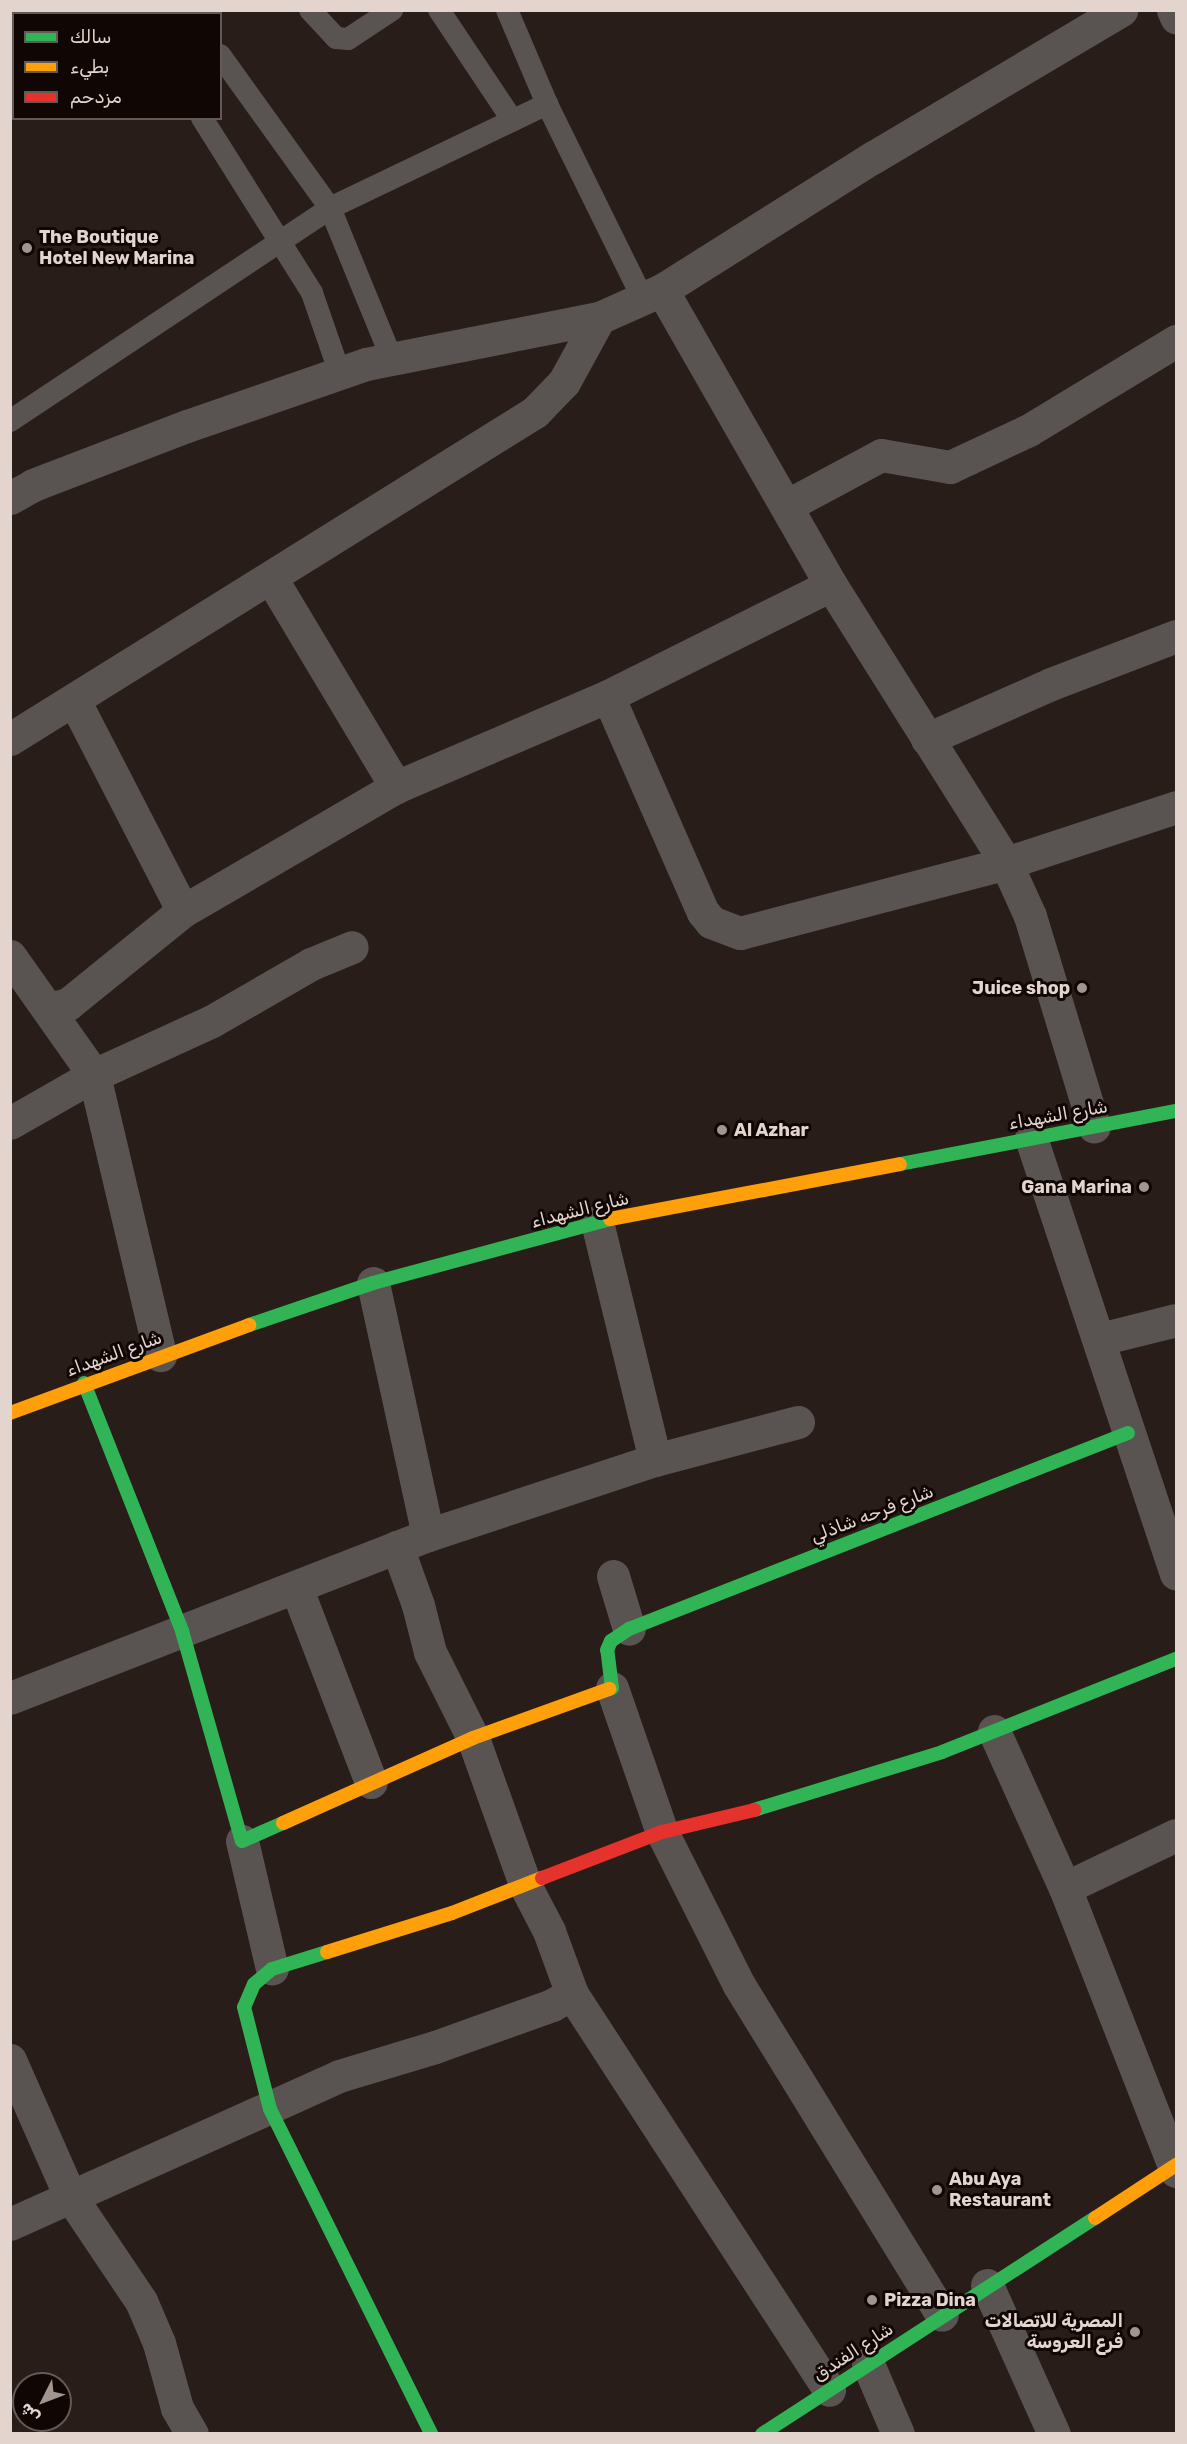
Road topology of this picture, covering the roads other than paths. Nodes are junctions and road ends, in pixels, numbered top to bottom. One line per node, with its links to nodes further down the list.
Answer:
1 (310, 10): 2 (lane)
2 (392, 10)
3 (439, 10): 11 (lane)
4 (507, 10): 9 (lane)
5 (1121, 10): 14 (street)
6 (1173, 10): 7 (street)
7 (1176, 17)
8 (222, 57): 12 (lane)
9 (547, 105): 11 (lane); 14 (lane)
10 (203, 120): 13 (lane)
11 (513, 121): 12 (lane)
12 (330, 208): 13 (lane); 17 (lane)
13 (280, 240): 18 (lane); 19 (lane)
14 (653, 294): 15 (street); 21 (street)
15 (599, 318): 17 (street); 22 (street)
16 (1176, 341): 21 (street)
17 (392, 359): 18 (street)
18 (340, 374): 20 (street)
19 (10, 421)
20 (10, 498)
21 (786, 506): 23 (street)
22 (271, 578): 26 (street); 29 (street)
23 (831, 585): 25 (street); 28 (street)
24 (1176, 636): 28 (street)
25 (608, 696): 29 (street); 31 (street)
26 (74, 700): 27 (street); 32 (street)
27 (10, 739)
28 (927, 739): 31 (street)
29 (396, 787): 32 (street)
30 (1176, 807): 31 (street)
31 (1006, 863): 39 (street)
32 (183, 911): 35 (street)
33 (352, 947): 36 (street)
34 (10, 956): 35 (street)
35 (49, 1009): 36 (street)
36 (94, 1075): 38 (street); 45 (street)
37 (1176, 1111): 39 (street, شارع الشهداء)
38 (10, 1123)
39 (1094, 1127): 40 (street, شارع الشهداء)
40 (1031, 1138): 41 (street, شارع الشهداء); 44 (street)
41 (597, 1222): 42 (street, شارع الشهداء); 50 (street)
42 (373, 1283): 45 (street, شارع الشهداء); 51 (street)
43 (1176, 1320): 44 (street)
44 (1100, 1339): 49 (street)
45 (160, 1355): 46 (street, شارع الشهداء)
46 (84, 1383): 47 (street, شارع الشهداء); 57 (street)
47 (10, 1413)
48 (798, 1422): 50 (street)
49 (1128, 1433): 53 (street); 56 (street, شارع فرحه شاذلي)
50 (655, 1460): 51 (street)
51 (428, 1535): 52 (street)
52 (397, 1547): 55 (street); 62 (street)
53 (1176, 1574)
54 (613, 1576): 56 (street)
55 (296, 1587): 57 (street); 63 (street)
56 (629, 1629): 59 (street)
57 (182, 1631): 60 (street); 66 (street)
58 (1176, 1659): 61 (street)
59 (612, 1688): 62 (street); 64 (street)
60 (10, 1698)
61 (994, 1731): 64 (street); 68 (street)
62 (473, 1738): 63 (street); 67 (street)
63 (371, 1782): 66 (street)
64 (662, 1832): 67 (street); 77 (street)
65 (1176, 1835): 68 (street)
66 (242, 1841): 69 (street)
67 (526, 1887): 69 (street); 70 (street)
68 (1065, 1888): 73 (street)
69 (272, 1969): 72 (street)
70 (572, 1994): 72 (street); 79 (street)
71 (10, 2060): 74 (street)
72 (270, 2109): 74 (street); 81 (street)
73 (1176, 2167): 76 (street, شارع الفندق)
74 (69, 2194): 75 (street); 80 (street)
75 (10, 2224)
76 (987, 2285): 77 (street, شارع الفندق); 84 (street)
77 (942, 2315): 78 (street, شارع الفندق)
78 (868, 2364): 79 (street, شارع الفندق); 83 (street)
79 (829, 2390): 82 (street, شارع الفندق)
80 (192, 2433)
81 (431, 2433)
82 (762, 2433)
83 (898, 2433)
84 (1054, 2433)

